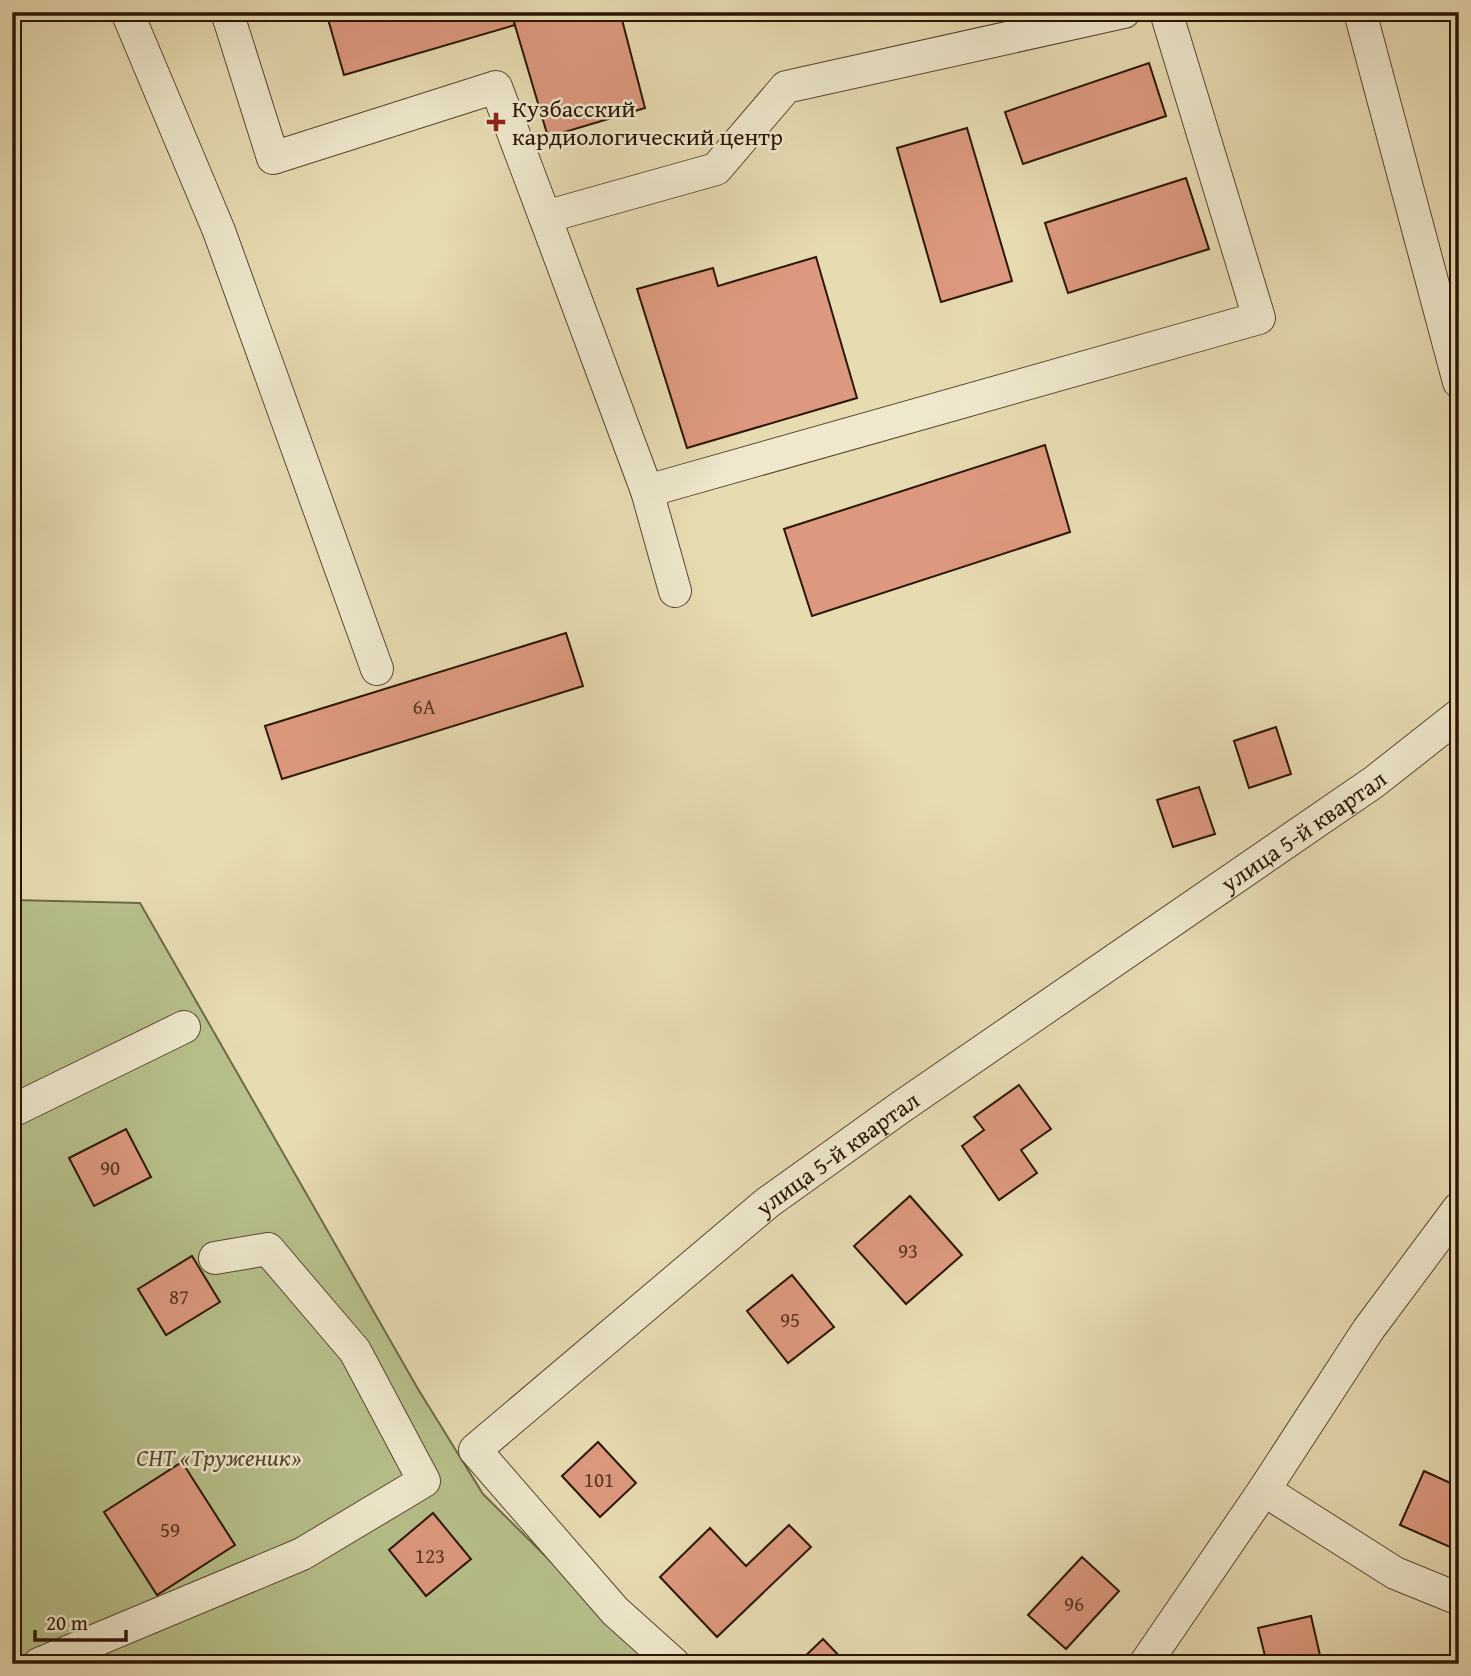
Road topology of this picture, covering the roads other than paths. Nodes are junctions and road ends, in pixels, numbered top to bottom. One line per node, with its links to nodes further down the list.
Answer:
1 (127, 12): 10 (street)
2 (227, 12): 6 (street)
3 (1124, 12): 6 (street)
4 (1166, 12): 8 (street)
5 (1360, 12): 7 (street)
6 (545, 218): 8 (street)
7 (1459, 382)
8 (648, 491): 9 (street)
9 (675, 592)
10 (377, 669)
11 (1459, 715): 19 (street, улица 5-й квартал)
12 (184, 1027): 13 (street)
13 (12, 1111)
14 (1459, 1208): 16 (street)
15 (215, 1258): 18 (street)
16 (1264, 1490): 17 (street); 20 (street)
17 (1459, 1599)
18 (43, 1663)
19 (674, 1664)
20 (1146, 1664)

